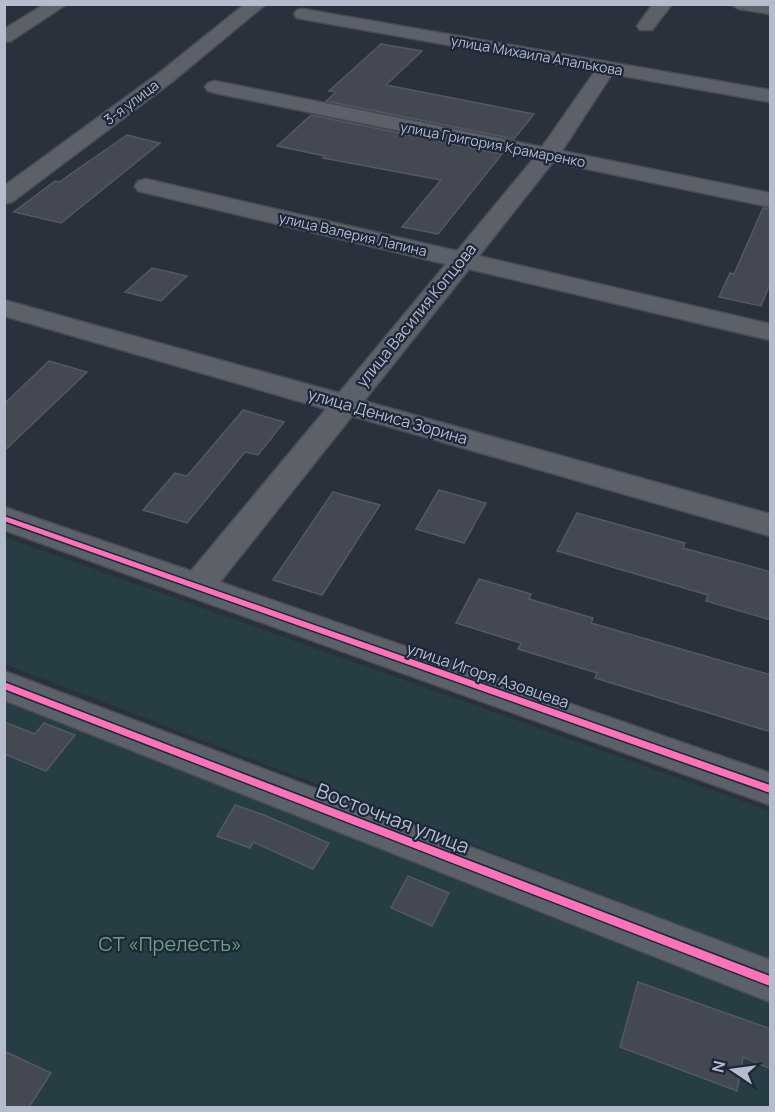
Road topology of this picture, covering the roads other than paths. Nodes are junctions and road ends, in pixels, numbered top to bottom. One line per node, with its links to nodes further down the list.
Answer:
1 (58, 4): 8 (street)
2 (256, 4): 14 (street, 3-я улица)
3 (663, 4): 7 (street)
4 (739, 4): 5 (street)
5 (771, 9)
6 (303, 14): 9 (street, улица Михаила Апалькова)
7 (646, 26)
8 (4, 37)
9 (607, 67): 11 (street, улица Михаила Апалькова); 12 (street, улица Василия Копцова)
10 (215, 87): 12 (street, улица Григория Крамаренко)
11 (771, 96)
12 (548, 154): 15 (street, улица Григория Крамаренко); 16 (street, улица Василия Копцова)
13 (146, 186): 16 (street, улица Валерия Лапина)
14 (4, 197)
15 (771, 200)
16 (461, 260): 18 (street, улица Валерия Лапина); 19 (street, улица Василия Копцова)
17 (4, 308): 19 (street, улица Дениса Зорина)
18 (771, 332)
19 (345, 403): 21 (street, улица Дениса Зорина); 22 (street, улица Василия Копцова)
20 (4, 518): 22 (street, улица Игоря Азовцева)
21 (771, 525)
22 (197, 587): 24 (street, улица Игоря Азовцева)
23 (4, 686): 25 (street, Восточная улица)
24 (771, 789)
25 (771, 981)

